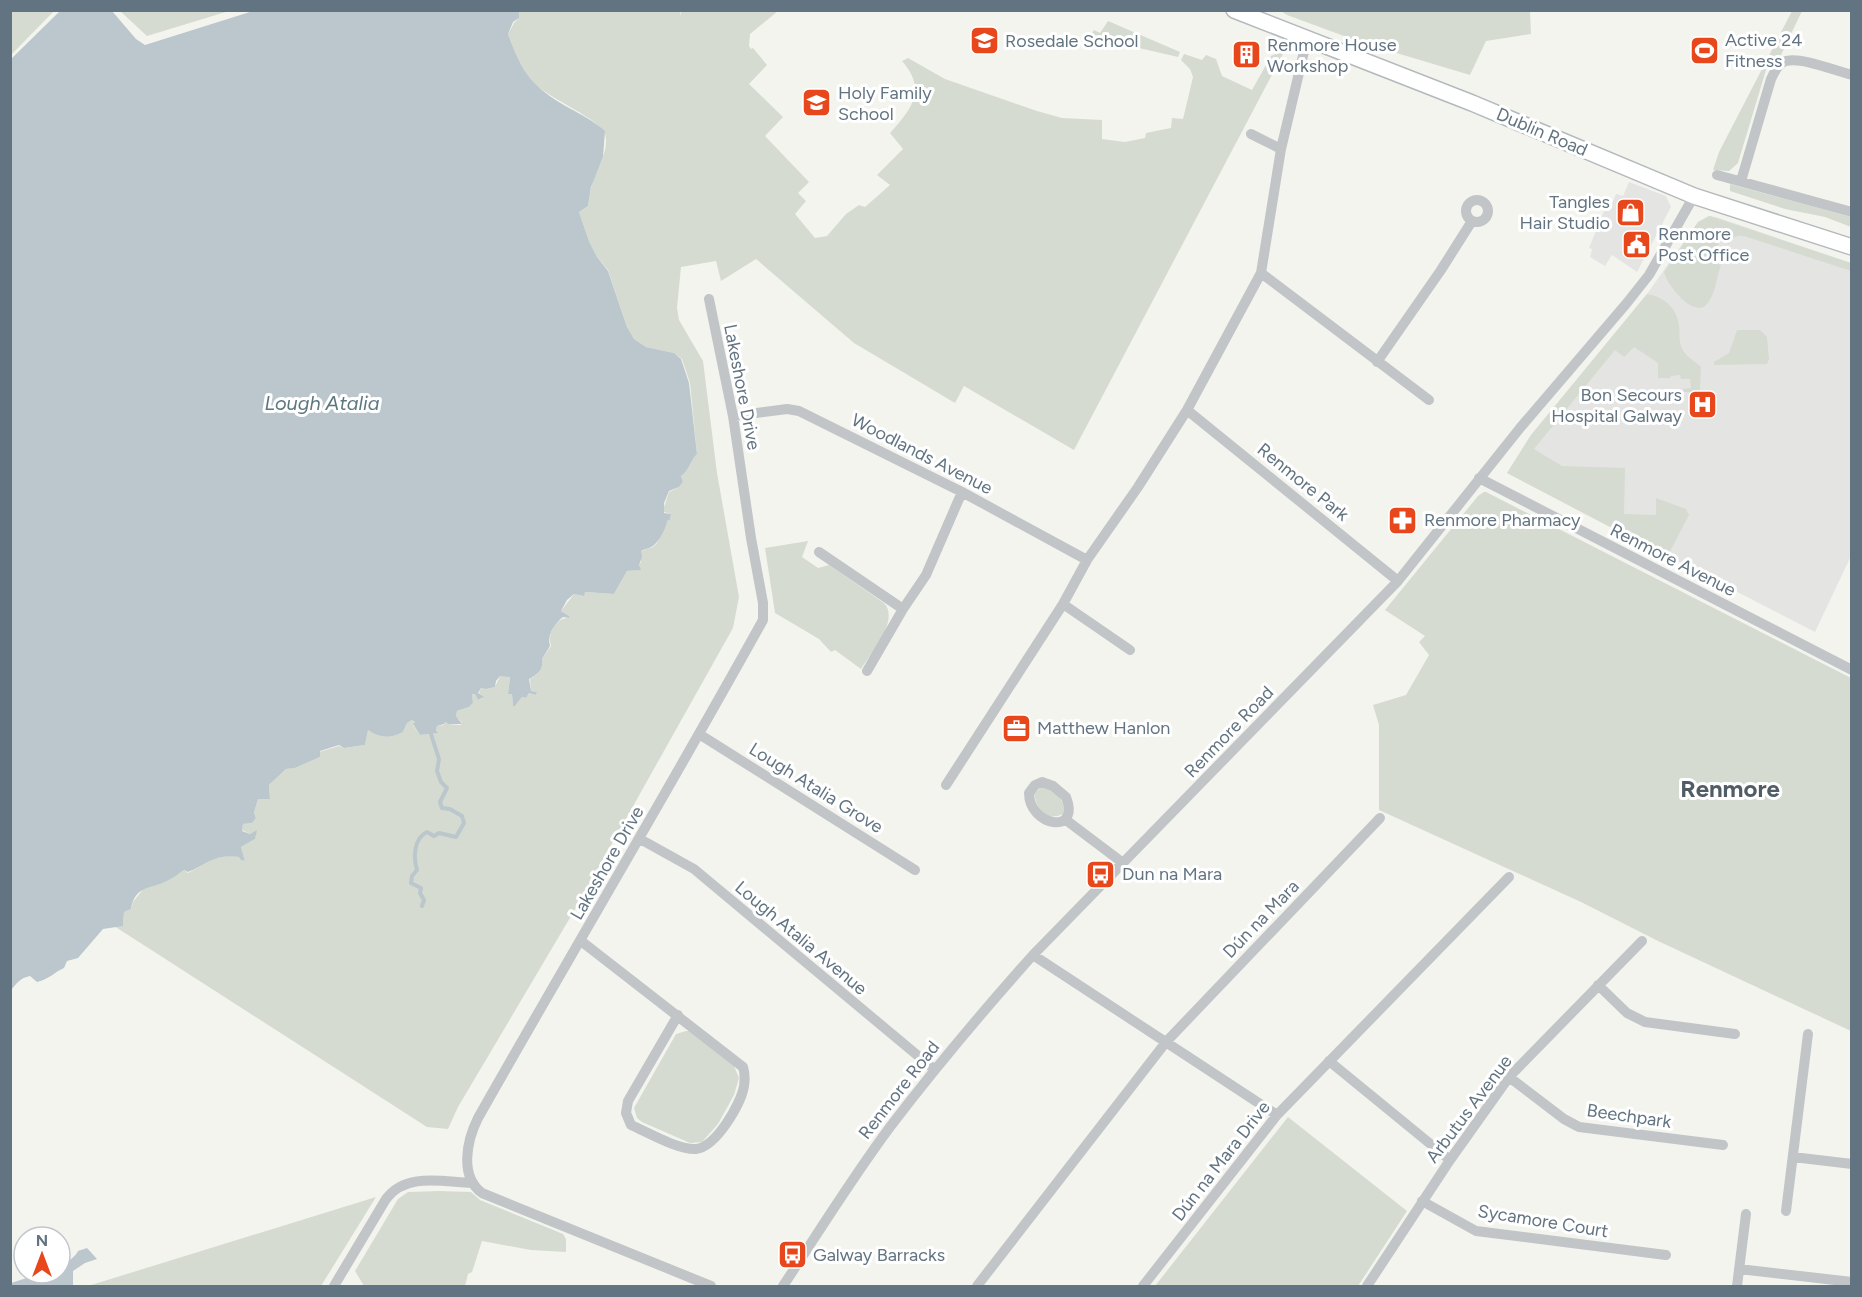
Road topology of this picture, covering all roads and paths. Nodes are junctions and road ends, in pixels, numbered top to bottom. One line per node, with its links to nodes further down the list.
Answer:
1 (1234, 10): 2 (main road, Dublin Road)
2 (1307, 39): 5 (street); 8 (main road, Dublin Road)
3 (1851, 75): 7 (street)
4 (1251, 134): 5 (street)
5 (1281, 149): 12 (street)
6 (1717, 175): 7 (street)
7 (1741, 182): 9 (street)
8 (1694, 196): 11 (main road, Dublin Road); 18 (street, Renmore Road)
9 (1851, 212)
10 (1472, 221): 14 (street)
11 (1851, 247)
12 (1262, 273): 14 (street); 16 (street)
13 (709, 299): 17 (street, Lakeshore Drive)
14 (1377, 362): 15 (street)
15 (1429, 400)
16 (1187, 410): 21 (street); 22 (street, Renmore Park)
17 (733, 416): 19 (street, Woodlands Avenue); 28 (street, Lakeshore Drive)
18 (1479, 478): 22 (street, Renmore Road); 26 (street, Renmore Avenue)
19 (962, 492): 21 (street, Woodlands Avenue); 24 (street)
20 (819, 552): 24 (street)
21 (1087, 560): 23 (street)
22 (1398, 581): 33 (street, Renmore Road)
23 (1062, 603): 25 (street); 29 (street)
24 (903, 609): 27 (street)
25 (1130, 650)
26 (1851, 670)
27 (867, 671)
28 (699, 734): 32 (street, Lakeshore Drive); 34 (street, Lough Atalia Grove)
29 (946, 785)
30 (1380, 818): 43 (street, Dún na Mara)
31 (1065, 820): 33 (street)
32 (640, 839): 36 (street, Lakeshore Drive); 45 (street, Lough Atalia Avenue)
33 (1123, 863): 38 (street, Renmore Road)
34 (915, 870)
35 (1509, 877): 44 (street, Dún na Mara Drive)
36 (581, 941): 40 (street); 52 (street, Lakeshore Drive)
37 (1642, 941): 39 (street, Arbutus Avenue)
38 (1033, 955): 43 (street); 45 (street, Renmore Road)
39 (1598, 986): 41 (street); 46 (street, Arbutus Avenue)
40 (678, 1015): 40 (street)
41 (1735, 1034)
42 (1808, 1034): 49 (street)
43 (1166, 1042): 47 (street); 62 (street, Dún na Mara)
44 (1329, 1060): 47 (street, Dún na Mara Drive); 50 (street)
45 (934, 1070): 61 (street, Renmore Road)
46 (1509, 1077): 48 (street, Beechpark); 50 (street, Arbutus Avenue)
47 (1277, 1115): 63 (street, Dún na Mara Drive)
48 (1723, 1145)
49 (1793, 1156): 51 (street); 54 (street)
50 (1450, 1160): 53 (street, Arbutus Avenue)
51 (1851, 1164)
52 (472, 1183): 59 (street); 60 (street)
53 (1422, 1201): 56 (street, Sycamore Court); 64 (street, Arbutus Avenue)
54 (1786, 1211)
55 (1746, 1214): 57 (street)
56 (1666, 1255)
57 (1739, 1269): 58 (street); 65 (street)
58 (1851, 1282)
59 (334, 1287)
60 (711, 1287)
61 (783, 1287)
62 (977, 1287)
63 (1143, 1287)
64 (1367, 1287)
65 (1737, 1287)

